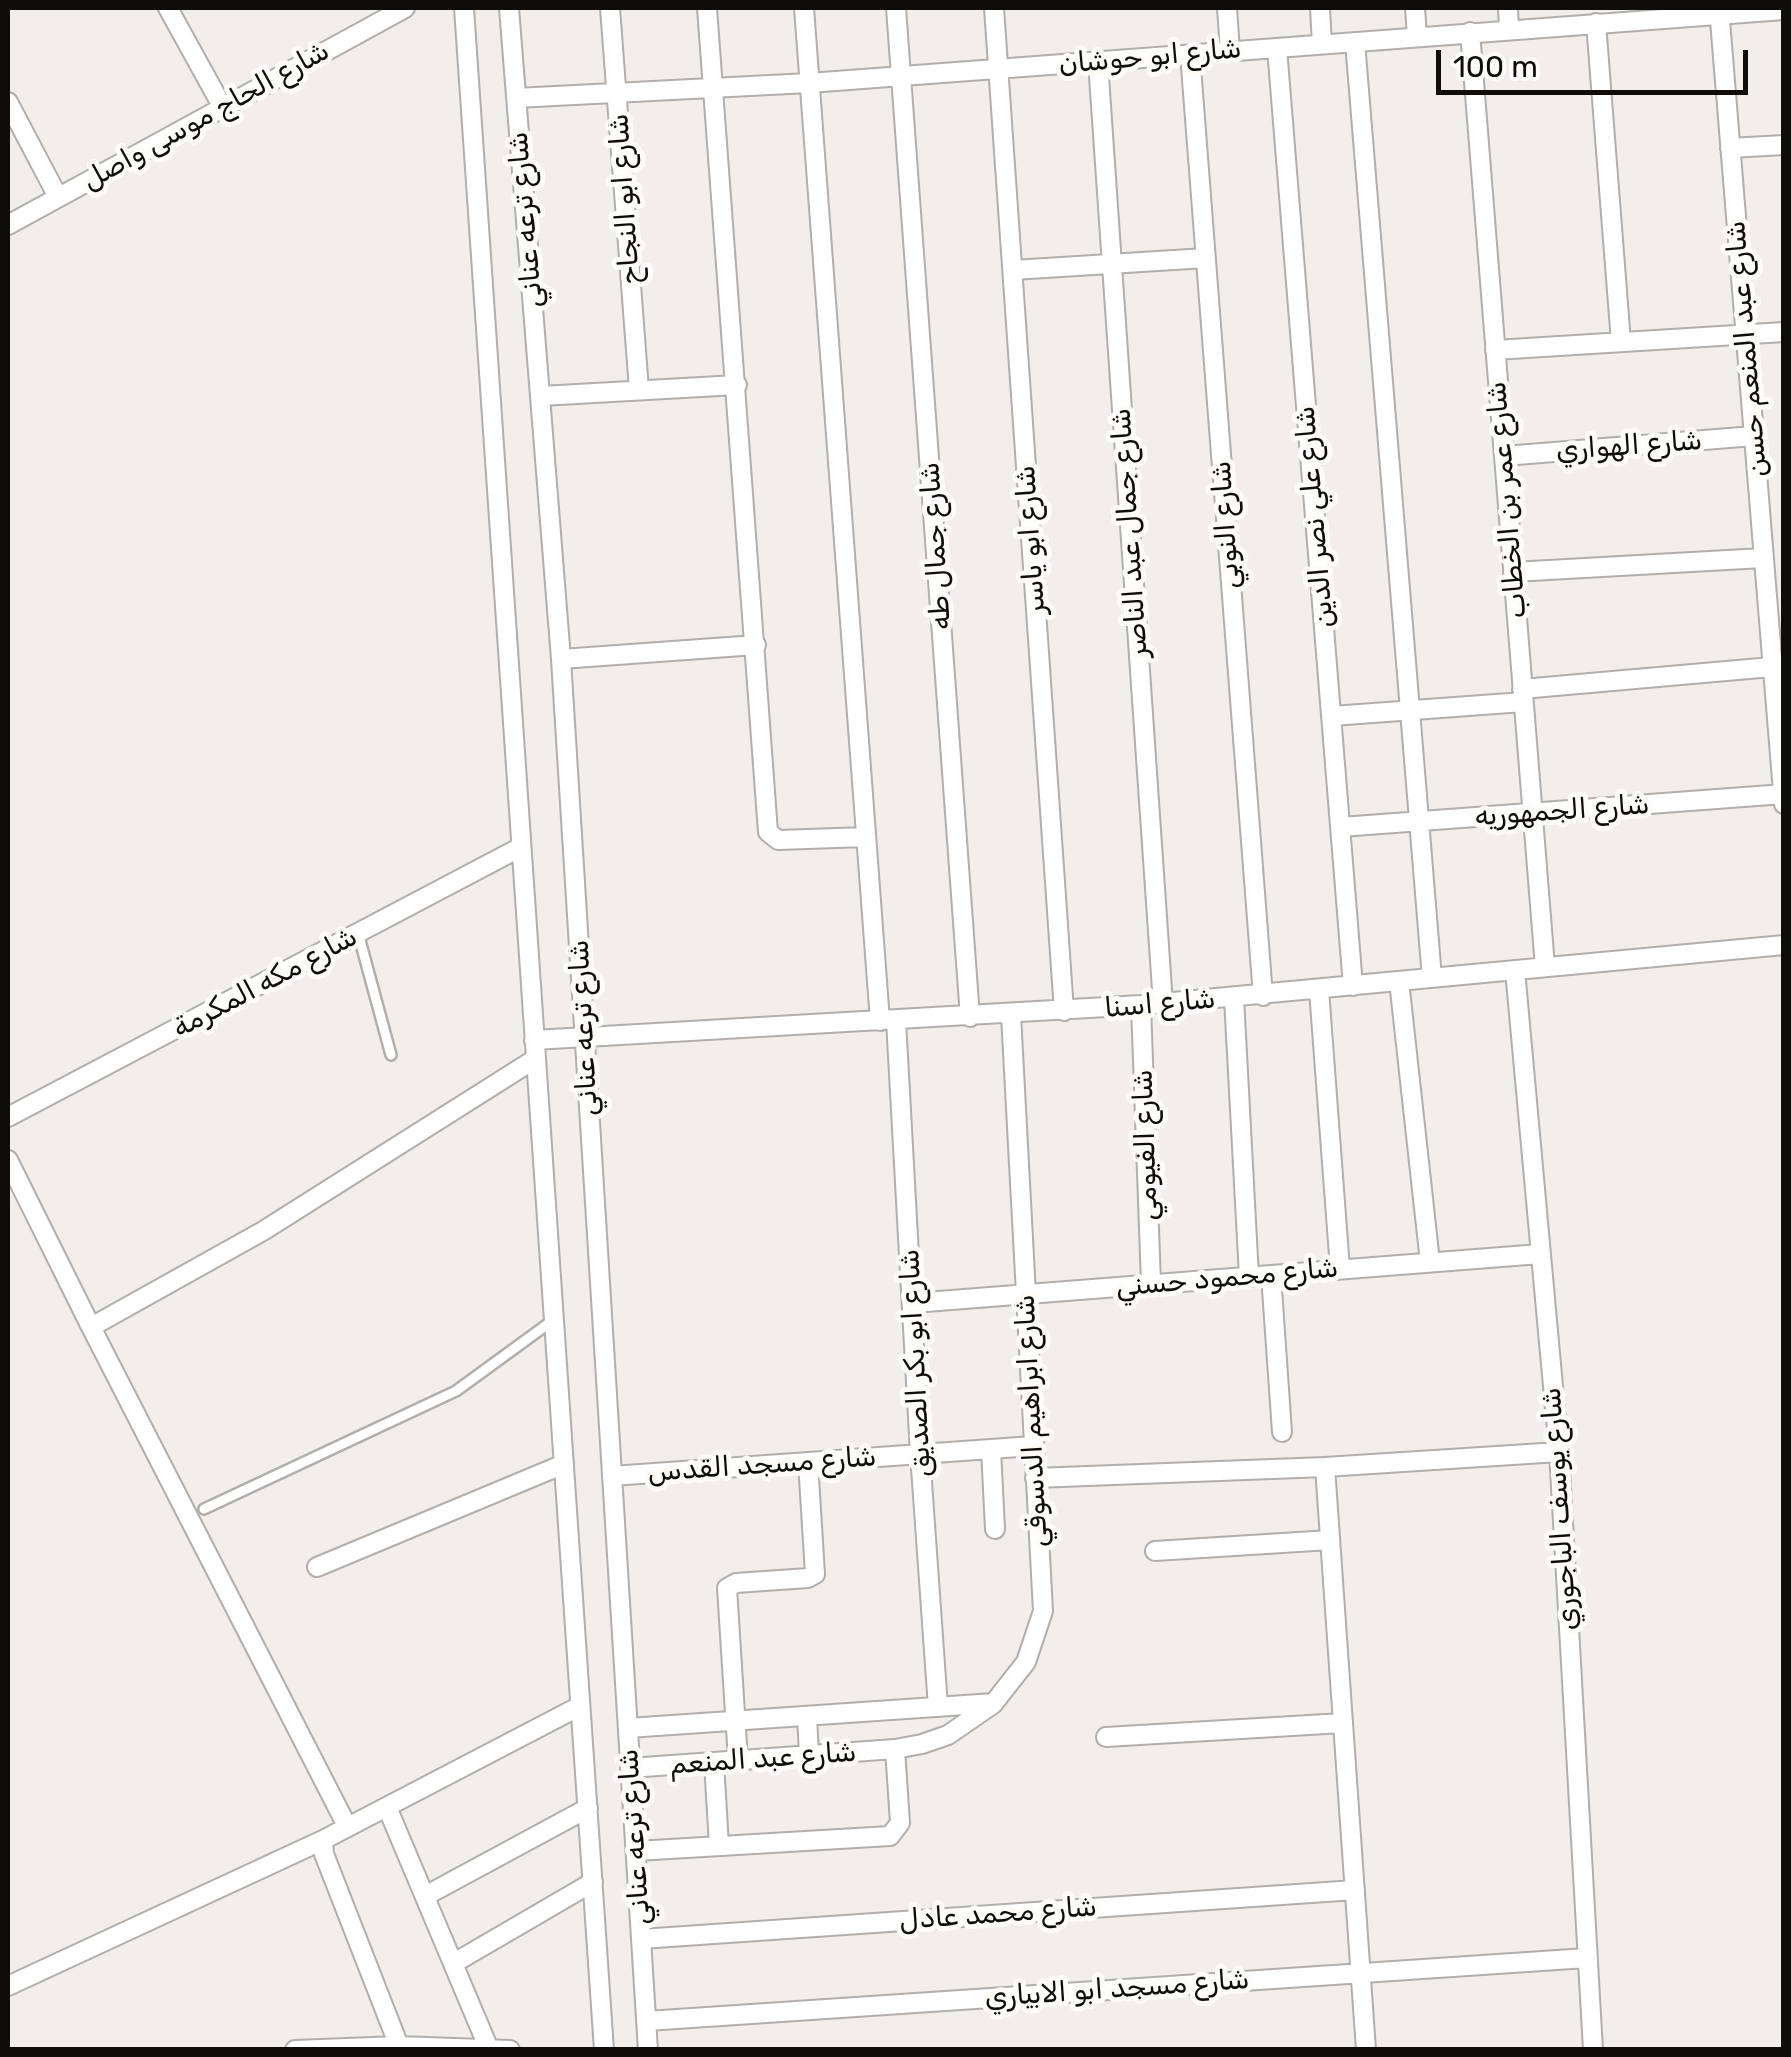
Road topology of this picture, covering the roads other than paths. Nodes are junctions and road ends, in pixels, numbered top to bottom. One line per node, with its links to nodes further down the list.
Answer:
1 (168, 8): 33 (street)
2 (406, 8): 33 (street, شارع الحاج موسى واصل)
3 (464, 8): 64 (street, شارع ترعه عناني)
4 (509, 8): 31 (street, شارع ترعه عناني)
5 (610, 8): 30 (street, شارع ابو النجاح)
6 (707, 8): 29 (street)
7 (804, 8): 28 (street, شارع ابو بكر الصديق)
8 (896, 8): 27 (street, شارع جمال طه)
9 (994, 8): 26 (street, شارع ابو ياسر)
10 (1228, 8): 23 (street)
11 (1320, 8): 21 (street)
12 (1415, 8): 19 (street)
13 (1508, 8): 17 (street)
14 (1719, 10): 15 (street, شارع ابو حوشان); 16 (street, شارع ابو حوشان); 35 (street, شارع عبد المنعم حسن)
15 (1784, 10)
16 (1608, 18): 17 (street, شارع ابو حوشان); 43 (street)
17 (1509, 29): 18 (street, شارع ابو حوشان)
18 (1470, 32): 19 (street, شارع ابو حوشان); 44 (street, شارع عمر بن الخطاب)
19 (1416, 36): 20 (street, شارع ابو حوشان)
20 (1354, 42): 21 (street, شارع ابو حوشان); 56 (street)
21 (1322, 44): 22 (street, شارع ابو حوشان)
22 (1277, 48): 23 (street, شارع ابو حوشان); 57 (street, شارع علي نصر الدين)
23 (1230, 51): 24 (street, شارع ابو حوشان)
24 (1190, 54): 25 (street, شارع ابو حوشان); 38 (street, شارع النوبي)
25 (1098, 62): 26 (street, شارع ابو حوشان); 39 (street, شارع جمال عبد الناصر)
26 (999, 69): 27 (street, شارع ابو حوشان); 40 (street, شارع ابو ياسر)
27 (902, 76): 28 (street, شارع ابو حوشان); 79 (street, شارع جمال طه)
28 (808, 83): 29 (street, شارع ابو حوشان); 63 (street, شارع ابو بكر الصديق)
29 (713, 89): 30 (street, شارع ابو حوشان); 45 (street)
30 (617, 93): 31 (street, شارع ابو حوشان); 46 (street, شارع ابو النجاح)
31 (516, 98): 47 (street, شارع ترعه عناني)
32 (8, 102): 36 (street)
33 (222, 106): 36 (street, شارع الحاج موسى واصل)
34 (1784, 145): 35 (street)
35 (1730, 148): 42 (street, شارع عبد المنعم حسن)
36 (58, 197): 37 (street, شارع الحاج موسى واصل)
37 (8, 226)
38 (1206, 258): 39 (street); 73 (street, شارع النوبي)
39 (1112, 264): 40 (street); 75 (street, شارع جمال عبد الناصر)
40 (1013, 270): 77 (street, شارع ابو ياسر)
41 (1784, 332): 42 (street)
42 (1746, 334): 43 (street); 48 (street, شارع عبد المنعم حسن)
43 (1621, 342): 44 (street)
44 (1496, 350): 49 (street, شارع عمر بن الخطاب)
45 (736, 385): 46 (street); 52 (street)
46 (640, 390): 47 (street)
47 (540, 396): 53 (street, شارع ترعه عناني)
48 (1754, 436): 49 (street, شارع الهواري); 50 (street, شارع عبد المنعم حسن)
49 (1504, 456): 51 (street, شارع عمر بن الخطاب)
50 (1764, 558): 51 (street); 54 (street, شارع عبد المنعم حسن)
51 (1513, 572): 55 (street, شارع عمر بن الخطاب)
52 (756, 645): 53 (street); 63 (street)
53 (561, 659): 81 (street, شارع ترعه عناني)
54 (1778, 666): 55 (street); 58 (street, شارع عبد المنعم حسن)
55 (1523, 695): 56 (street); 60 (street, شارع عمر بن الخطاب)
56 (1410, 710): 57 (street); 61 (street)
57 (1332, 716): 62 (street, شارع علي نصر الدين)
58 (1783, 794): 59 (street, شارع عبد المنعم حسن); 60 (street, شارع الجمهوريه)
59 (1784, 804)
60 (1532, 813): 61 (street, شارع الجمهوريه); 67 (street, شارع عمر بن الخطاب)
61 (1420, 822): 62 (street, شارع الجمهوريه); 69 (street)
62 (1340, 828): 71 (street, شارع علي نصر الدين)
63 (866, 837): 80 (street, شارع ابو بكر الصديق)
64 (521, 848): 65 (street, شارع مكه المكرمة); 82 (street, شارع ترعه عناني)
65 (358, 934): 83 (lane); 84 (street, شارع مكه المكرمة)
66 (1784, 946): 67 (street, شارع اسنا)
67 (1544, 967): 68 (street, شارع اسنا)
68 (1514, 970): 69 (street, شارع اسنا); 86 (street, شارع يوسف الباجوري)
69 (1432, 978): 70 (street, شارع اسنا)
70 (1400, 982): 71 (street, شارع اسنا); 87 (street)
71 (1354, 986): 72 (street, شارع اسنا)
72 (1319, 990): 73 (street, شارع اسنا); 88 (street)
73 (1263, 996): 74 (street, شارع اسنا)
74 (1234, 998): 75 (street, شارع اسنا); 90 (street)
75 (1163, 1004): 76 (street, شارع اسنا)
76 (1141, 1006): 77 (street, شارع اسنا); 91 (street, شارع الفيومي)
77 (1064, 1011): 78 (street, شارع اسنا)
78 (1011, 1014): 79 (street, شارع اسنا); 92 (street, شارع ابراهيم الدسوقي)
79 (970, 1017): 80 (street, شارع اسنا)
80 (888, 1020): 81 (street, شارع اسنا); 93 (street, شارع ابو بكر الصديق)
81 (584, 1038): 82 (street, شارع اسنا); 104 (street, شارع ترعه عناني)
82 (535, 1050): 94 (street, شارع ترعه عناني); 95 (street)
83 (391, 1055)
84 (8, 1117)
85 (8, 1160): 95 (street)
86 (1540, 1254): 87 (street, شارع محمود حسني); 99 (street, شارع يوسف الباجوري)
87 (1430, 1262): 88 (street, شارع محمود حسني)
88 (1340, 1270): 89 (street, شارع محمود حسني)
89 (1271, 1275): 90 (street, شارع محمود حسني); 96 (street)
90 (1249, 1277): 91 (street, شارع محمود حسني)
91 (1151, 1284): 92 (street, شارع محمود حسني)
92 (1025, 1295): 93 (street, شارع محمود حسني); 97 (street, شارع ابراهيم الدسوقي)
93 (913, 1303): 100 (street, شارع ابو بكر الصديق)
94 (554, 1320): 102 (street, شارع ترعه عناني); 106 (lane)
95 (91, 1327): 126 (street)
96 (1282, 1432)
97 (1033, 1446): 98 (street, شارع مسجد القدس); 105 (street, شارع ابراهيم الدسوقي)
98 (991, 1449): 100 (street, شارع مسجد القدس); 107 (street)
99 (1559, 1452): 103 (street); 134 (street, شارع يوسف الباجوري)
100 (920, 1454): 101 (street, شارع مسجد القدس); 113 (street, شارع ابو بكر الصديق)
101 (808, 1462): 104 (street, شارع مسجد القدس); 115 (street)
102 (564, 1464): 110 (street); 112 (street, شارع ترعه عناني)
103 (1325, 1466): 105 (street); 108 (street)
104 (612, 1476): 117 (street, شارع ترعه عناني)
105 (1035, 1478): 111 (street, شارع ابراهيم الدسوقي)
106 (204, 1510)
107 (995, 1529)
108 (1330, 1540): 109 (street); 116 (street)
109 (1155, 1550)
110 (318, 1567)
111 (994, 1703): 113 (street); 119 (street, شارع ابراهيم الدسوقي)
112 (580, 1706): 124 (street); 125 (street, شارع ترعه عناني)
113 (938, 1707): 114 (street)
114 (806, 1716): 115 (street); 120 (street)
115 (736, 1720): 117 (street); 121 (street)
116 (1343, 1723): 118 (street); 131 (street)
117 (628, 1728): 123 (street, شارع ترعه عناني)
118 (1106, 1738)
119 (896, 1749): 120 (street, شارع عبد المنعم); 128 (street)
120 (809, 1755): 121 (street, شارع عبد المنعم)
121 (738, 1760): 122 (street, شارع عبد المنعم)
122 (714, 1762): 123 (street, شارع عبد المنعم); 128 (street)
123 (630, 1768): 129 (street, شارع ترعه عناني)
124 (387, 1806): 126 (street); 132 (street)
125 (588, 1808): 130 (street, شارع ترعه عناني); 132 (street)
126 (347, 1826): 127 (street)
127 (324, 1840): 137 (street); 139 (street)
128 (719, 1846): 129 (street)
129 (636, 1852): 133 (street, شارع ترعه عناني)
130 (593, 1882): 135 (street); 143 (street, شارع ترعه عناني)
131 (1355, 1890): 133 (street, شارع محمد عادل); 136 (street)
132 (426, 1895): 135 (street)
133 (642, 1938): 138 (street, شارع ترعه عناني)
134 (1587, 1958): 136 (street, شارع مسجد ابو الابياري); 146 (street, شارع يوسف الباجوري)
135 (454, 1963): 140 (street)
136 (1360, 1973): 138 (street, شارع مسجد ابو الابياري); 145 (street)
137 (8, 1986)
138 (647, 2021): 144 (street, شارع ترعه عناني)
139 (399, 2046): 140 (street); 141 (street)
140 (488, 2049): 142 (street)
141 (295, 2050)
142 (510, 2050)
143 (604, 2050)
144 (648, 2050)
145 (1366, 2050)
146 (1593, 2050)

